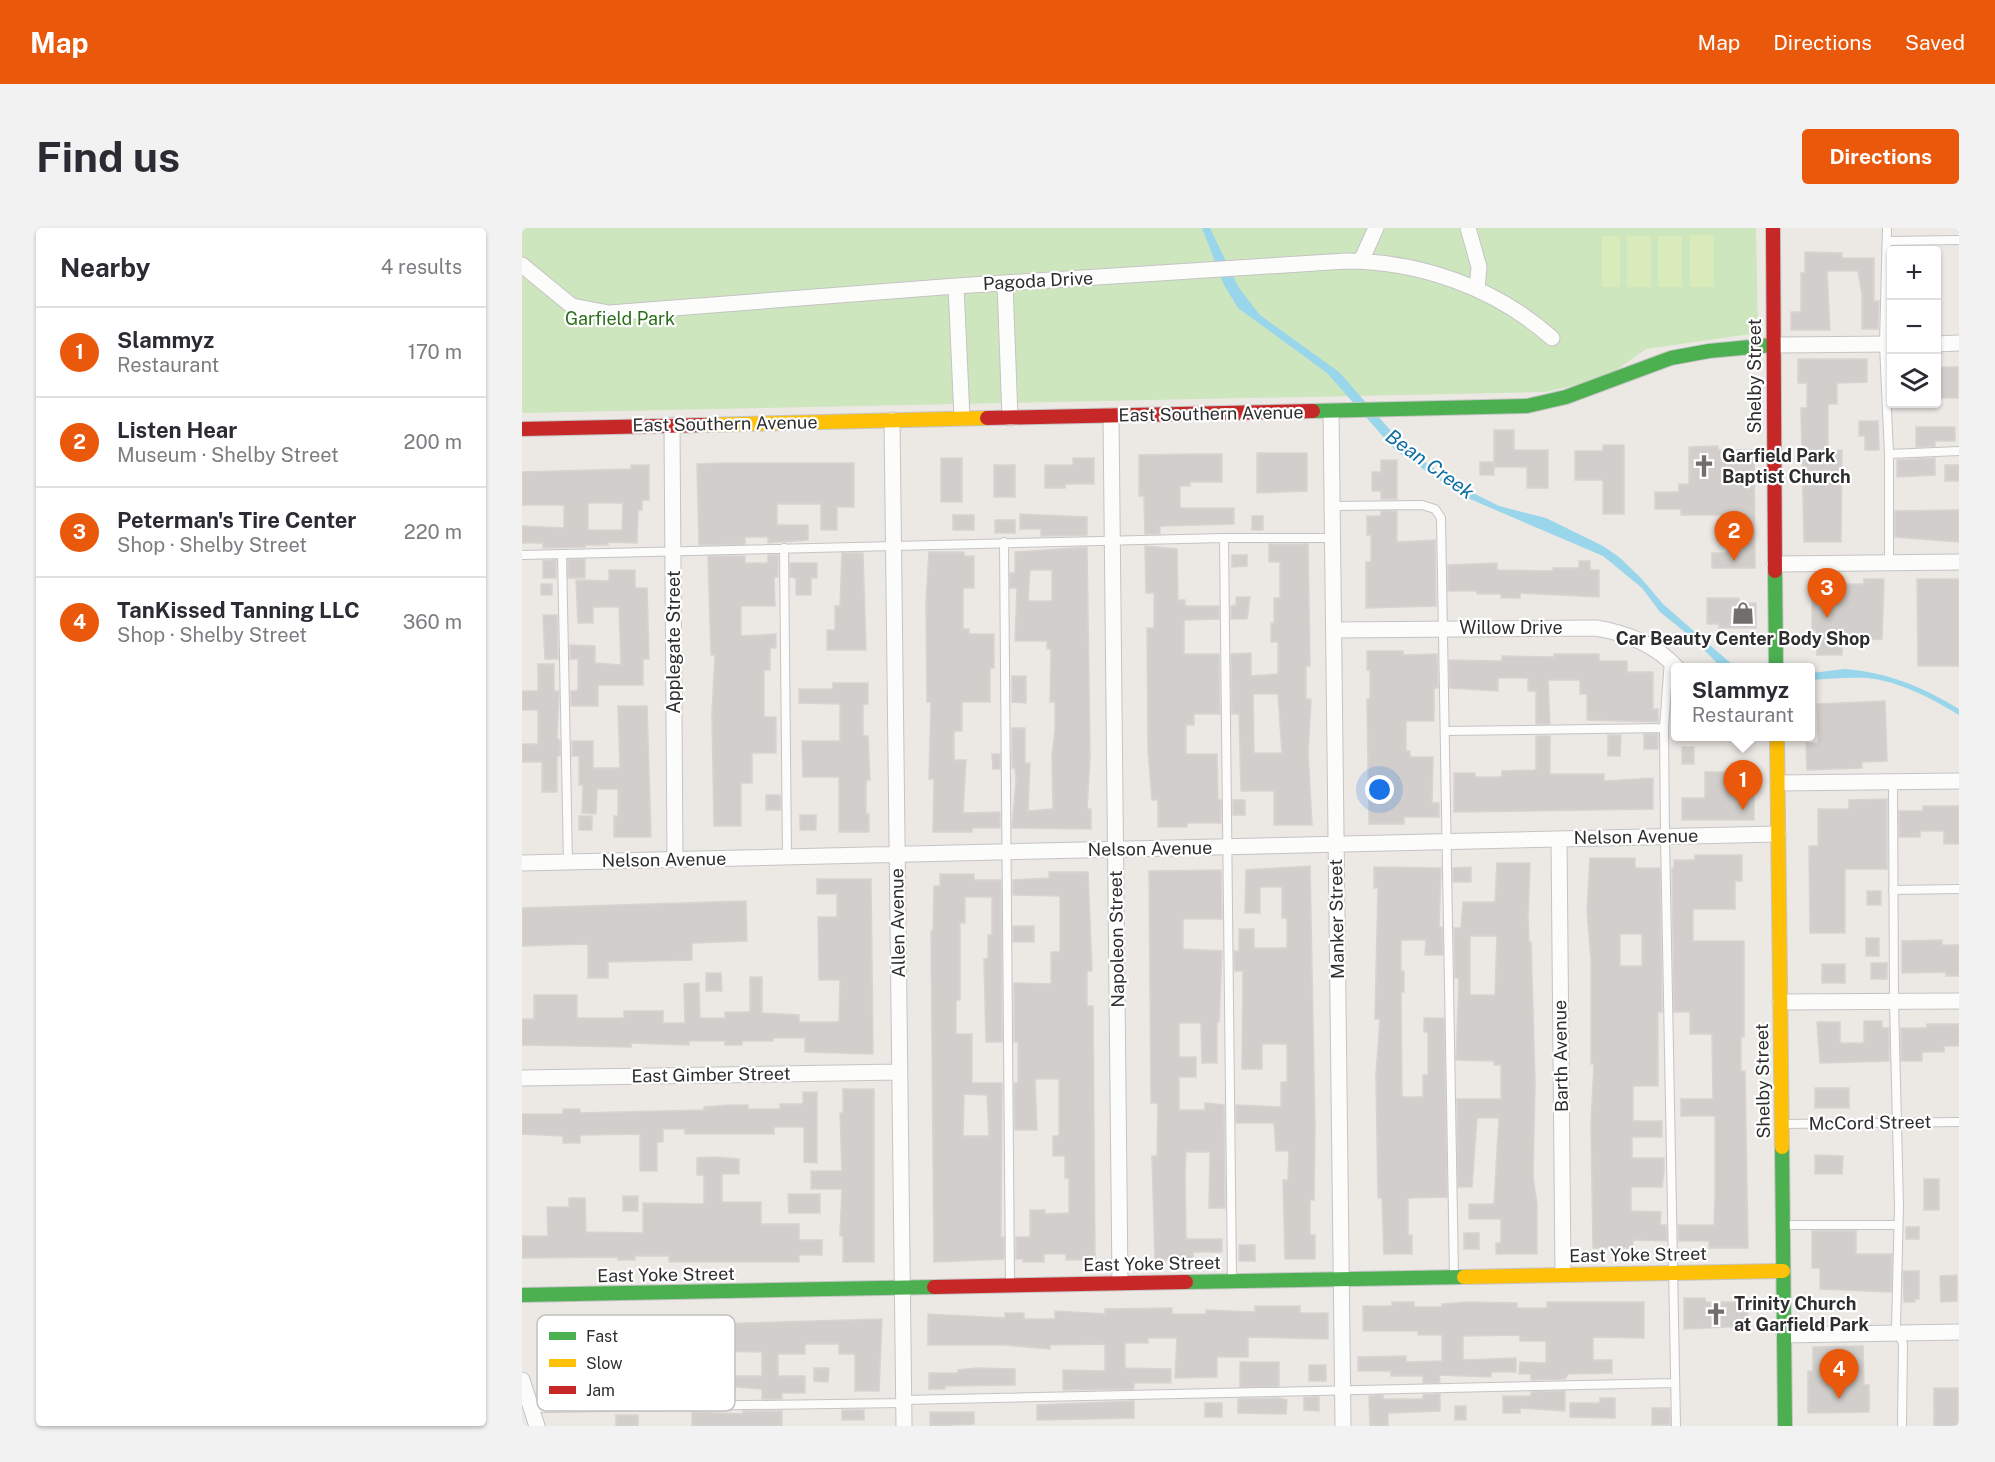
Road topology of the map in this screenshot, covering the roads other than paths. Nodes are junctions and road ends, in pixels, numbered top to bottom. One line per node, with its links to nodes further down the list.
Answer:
1 (1376, 228): 7 (street)
2 (1468, 228): 11 (street)
3 (1773, 228): 17 (street, Shelby Street)
4 (1887, 228): 6 (lane)
5 (1959, 240): 6 (lane)
6 (1887, 241): 12 (lane)
7 (1361, 261): 9 (street, Pagoda Drive); 11 (street, Pagoda Drive)
8 (522, 265): 10 (street, Pagoda Drive)
9 (1005, 283): 10 (street, Pagoda Drive); 22 (street)
10 (956, 286): 21 (street)
11 (1477, 289): 13 (street, Pagoda Drive)
12 (1888, 300)
13 (1552, 338)
14 (1959, 343): 16 (street)
15 (1887, 344): 17 (street, East Southern Avenue)
16 (1941, 344)
17 (1772, 345): 19 (street, East Southern Avenue); 40 (street, Shelby Street)
18 (1888, 354): 27 (lane)
19 (1339, 411): 20 (street, East Southern Avenue); 28 (street, Manker Street)
20 (1111, 416): 22 (street, East Southern Avenue); 31 (street, Napoleon Street)
21 (962, 418): 22 (street, East Southern Avenue); 23 (street, East Southern Avenue)
22 (1010, 418)
23 (892, 420): 24 (street, East Southern Avenue); 33 (street, Allen Avenue)
24 (672, 425): 25 (street, East Southern Avenue); 35 (street, Applegate Street)
25 (522, 429)
26 (1959, 451): 27 (lane)
27 (1889, 454): 39 (lane)
28 (1333, 506): 30 (street, Manker Street); 41 (lane)
29 (1224, 538): 30 (lane); 31 (lane); 57 (lane)
30 (1333, 538): 42 (street, Manker Street)
31 (1112, 540): 32 (lane); 58 (street, Napoleon Street)
32 (1004, 543): 33 (lane); 59 (lane)
33 (893, 545): 34 (lane); 60 (street, Allen Avenue)
34 (783, 548): 35 (lane); 61 (lane)
35 (673, 551): 36 (lane); 62 (street, Applegate Street)
36 (562, 554): 37 (lane); 63 (lane)
37 (522, 555)
38 (1959, 562): 39 (street)
39 (1889, 563): 40 (street)
40 (1775, 564): 44 (street, Shelby Street)
41 (1443, 628): 42 (street, Willow Drive); 43 (street, Willow Drive); 47 (lane)
42 (1334, 630): 56 (street, Manker Street)
43 (1672, 663)
44 (1776, 663)
45 (1671, 678): 46 (lane)
46 (1664, 728): 47 (lane); 53 (lane)
47 (1445, 731): 55 (lane)
48 (1777, 741): 51 (street, Shelby Street)
49 (1959, 781): 50 (street)
50 (1893, 782): 51 (street); 66 (lane)
51 (1778, 783): 52 (street, Shelby Street)
52 (1778, 834): 53 (street, Nelson Avenue); 69 (street, Shelby Street)
53 (1665, 837): 54 (street, Nelson Avenue); 78 (lane)
54 (1559, 839): 55 (street, Nelson Avenue); 79 (street, Barth Avenue)
55 (1446, 842): 56 (street, Nelson Avenue); 80 (lane)
56 (1336, 844): 57 (street, Nelson Avenue); 81 (street, Manker Street)
57 (1228, 847): 58 (street, Nelson Avenue); 82 (lane)
58 (1116, 849): 59 (street, Nelson Avenue); 83 (street, Napoleon Street)
59 (1007, 852): 60 (street, Nelson Avenue); 84 (lane)
60 (897, 854): 61 (street, Nelson Avenue); 70 (street, Allen Avenue)
61 (787, 857): 62 (street, Nelson Avenue)
62 (675, 859): 63 (street, Nelson Avenue)
63 (568, 862): 64 (street, Nelson Avenue)
64 (522, 863)
65 (1959, 889): 66 (lane)
66 (1893, 890): 67 (lane)
67 (1894, 1001): 68 (street); 69 (street); 73 (lane)
68 (1959, 1001)
69 (1780, 1002): 74 (street, Shelby Street)
70 (899, 1072): 71 (street, East Gimber Street); 85 (street, Allen Avenue)
71 (522, 1078)
72 (1959, 1122): 73 (lane, McCord Street)
73 (1897, 1123): 74 (lane, McCord Street); 76 (lane)
74 (1781, 1124): 75 (street, Shelby Street)
75 (1782, 1225): 76 (lane); 77 (street, Shelby Street)
76 (1896, 1225): 88 (lane)
77 (1783, 1271): 78 (street, East Yoke Street); 89 (street, Shelby Street)
78 (1671, 1272): 79 (street, East Yoke Street); 91 (lane)
79 (1563, 1274): 80 (street, East Yoke Street)
80 (1454, 1276): 81 (street, East Yoke Street)
81 (1342, 1278): 82 (street, East Yoke Street); 92 (street, Manker Street)
82 (1232, 1280): 83 (street, East Yoke Street)
83 (1120, 1282): 84 (street, East Yoke Street)
84 (1010, 1285): 85 (street, East Yoke Street)
85 (902, 1290): 86 (street, East Yoke Street); 93 (street, Allen Avenue)
86 (522, 1295)
87 (1959, 1332): 88 (street)
88 (1898, 1333): 89 (street); 102 (lane)
89 (1784, 1335): 101 (street, Shelby Street)
90 (522, 1380): 95 (street)
91 (1675, 1383): 92 (lane); 100 (lane)
92 (1343, 1390): 93 (lane); 99 (street, Manker Street)
93 (903, 1401): 94 (lane); 98 (street, Allen Avenue)
94 (735, 1404)
95 (532, 1408): 96 (lane); 97 (street)
96 (537, 1408)
97 (537, 1426)
98 (904, 1426)
99 (1343, 1426)
100 (1676, 1426)
101 (1785, 1426)
102 (1902, 1426)

